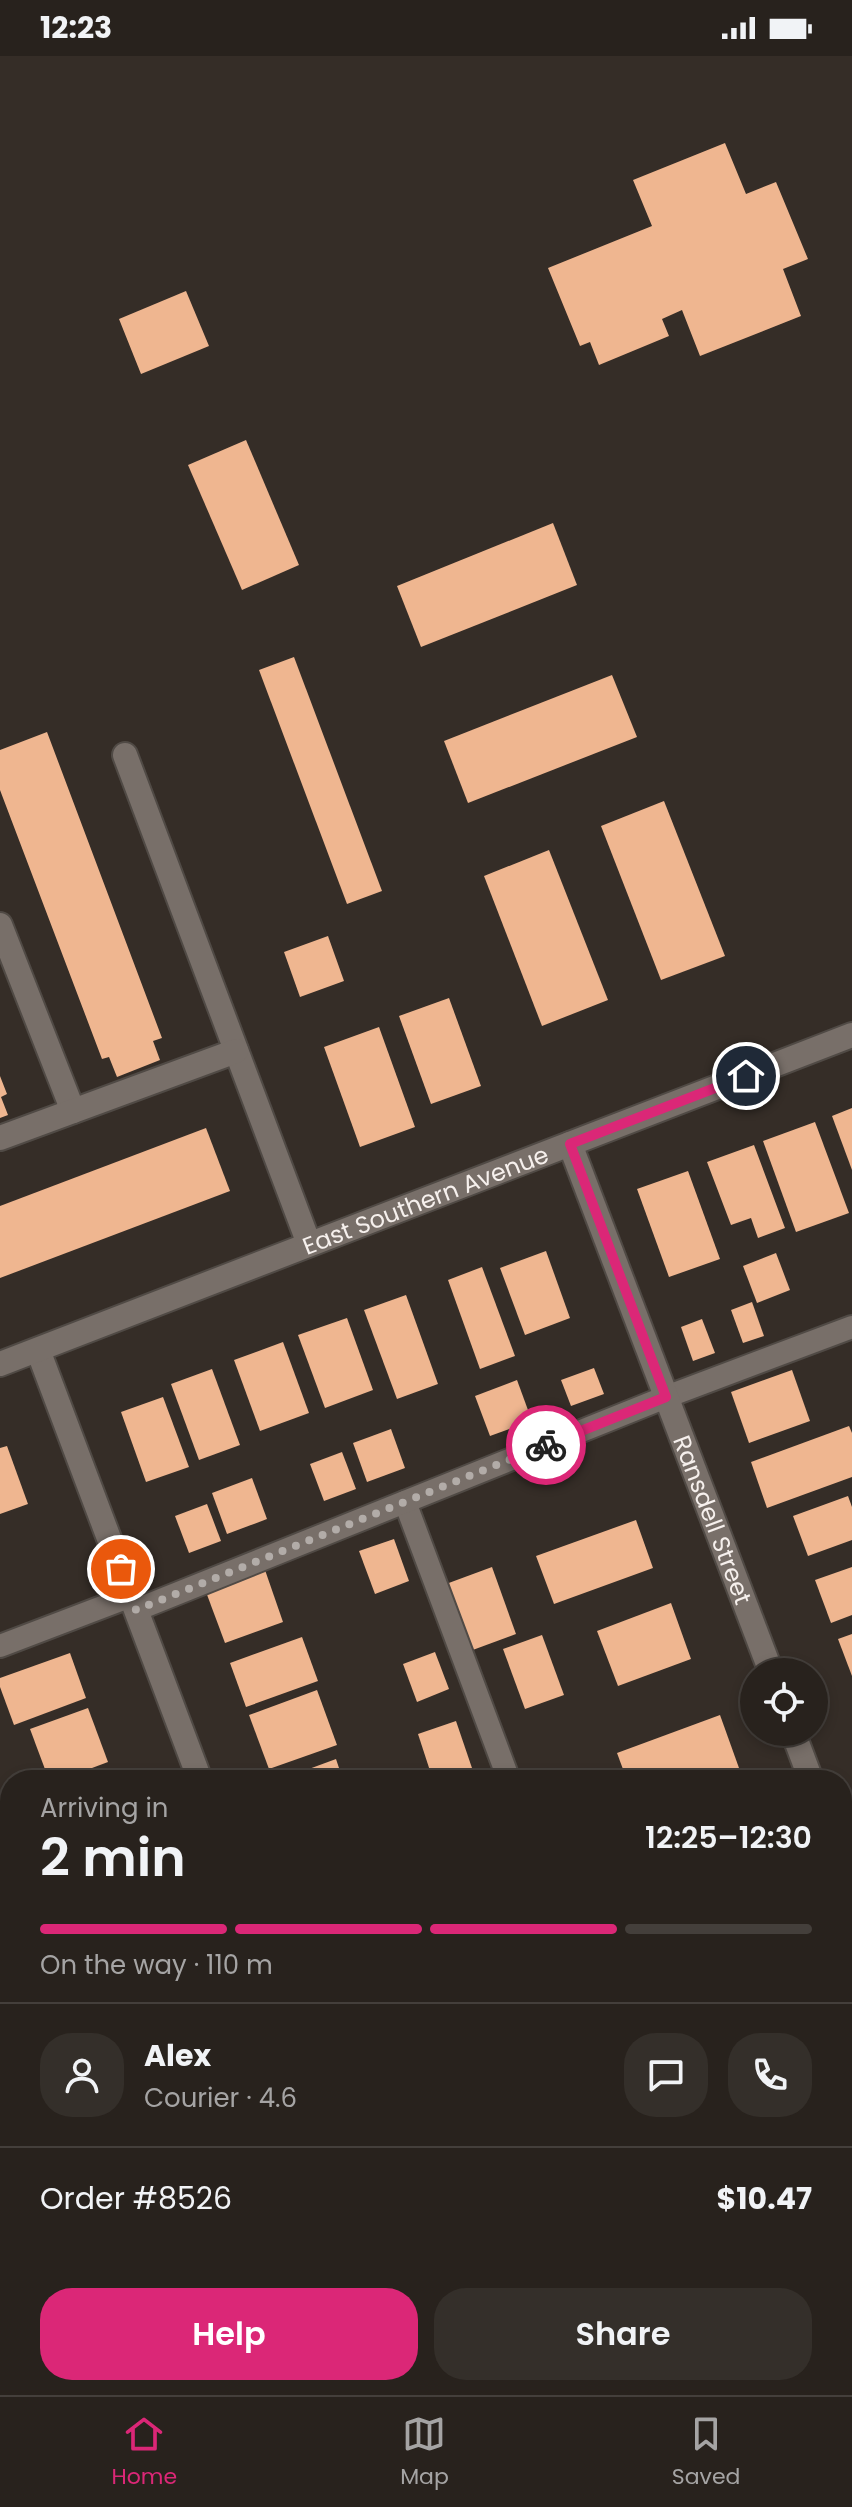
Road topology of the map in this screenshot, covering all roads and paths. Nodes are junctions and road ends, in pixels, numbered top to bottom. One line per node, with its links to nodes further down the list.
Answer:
1 (125, 755): 4 (street)
2 (0, 925): 5 (street)
3 (852, 1035): 7 (street, East Southern Avenue)
4 (236, 1051): 5 (street); 8 (street)
5 (73, 1111): 6 (street)
6 (0, 1138)
7 (570, 1144): 8 (street, East Southern Avenue); 12 (street, Ransdell Street)
8 (309, 1244): 10 (street, East Southern Avenue)
9 (852, 1327): 12 (lane)
10 (38, 1350): 11 (street, East Southern Avenue); 14 (street)
11 (0, 1364)
12 (666, 1397): 13 (lane); 16 (street, Ransdell Street)
13 (405, 1502): 14 (lane); 19 (lane)
14 (134, 1603): 15 (lane); 18 (street)
15 (0, 1646)
16 (766, 1658)
17 (798, 1746): 20 (street)
18 (196, 1770)
19 (505, 1770)
20 (807, 1770)

